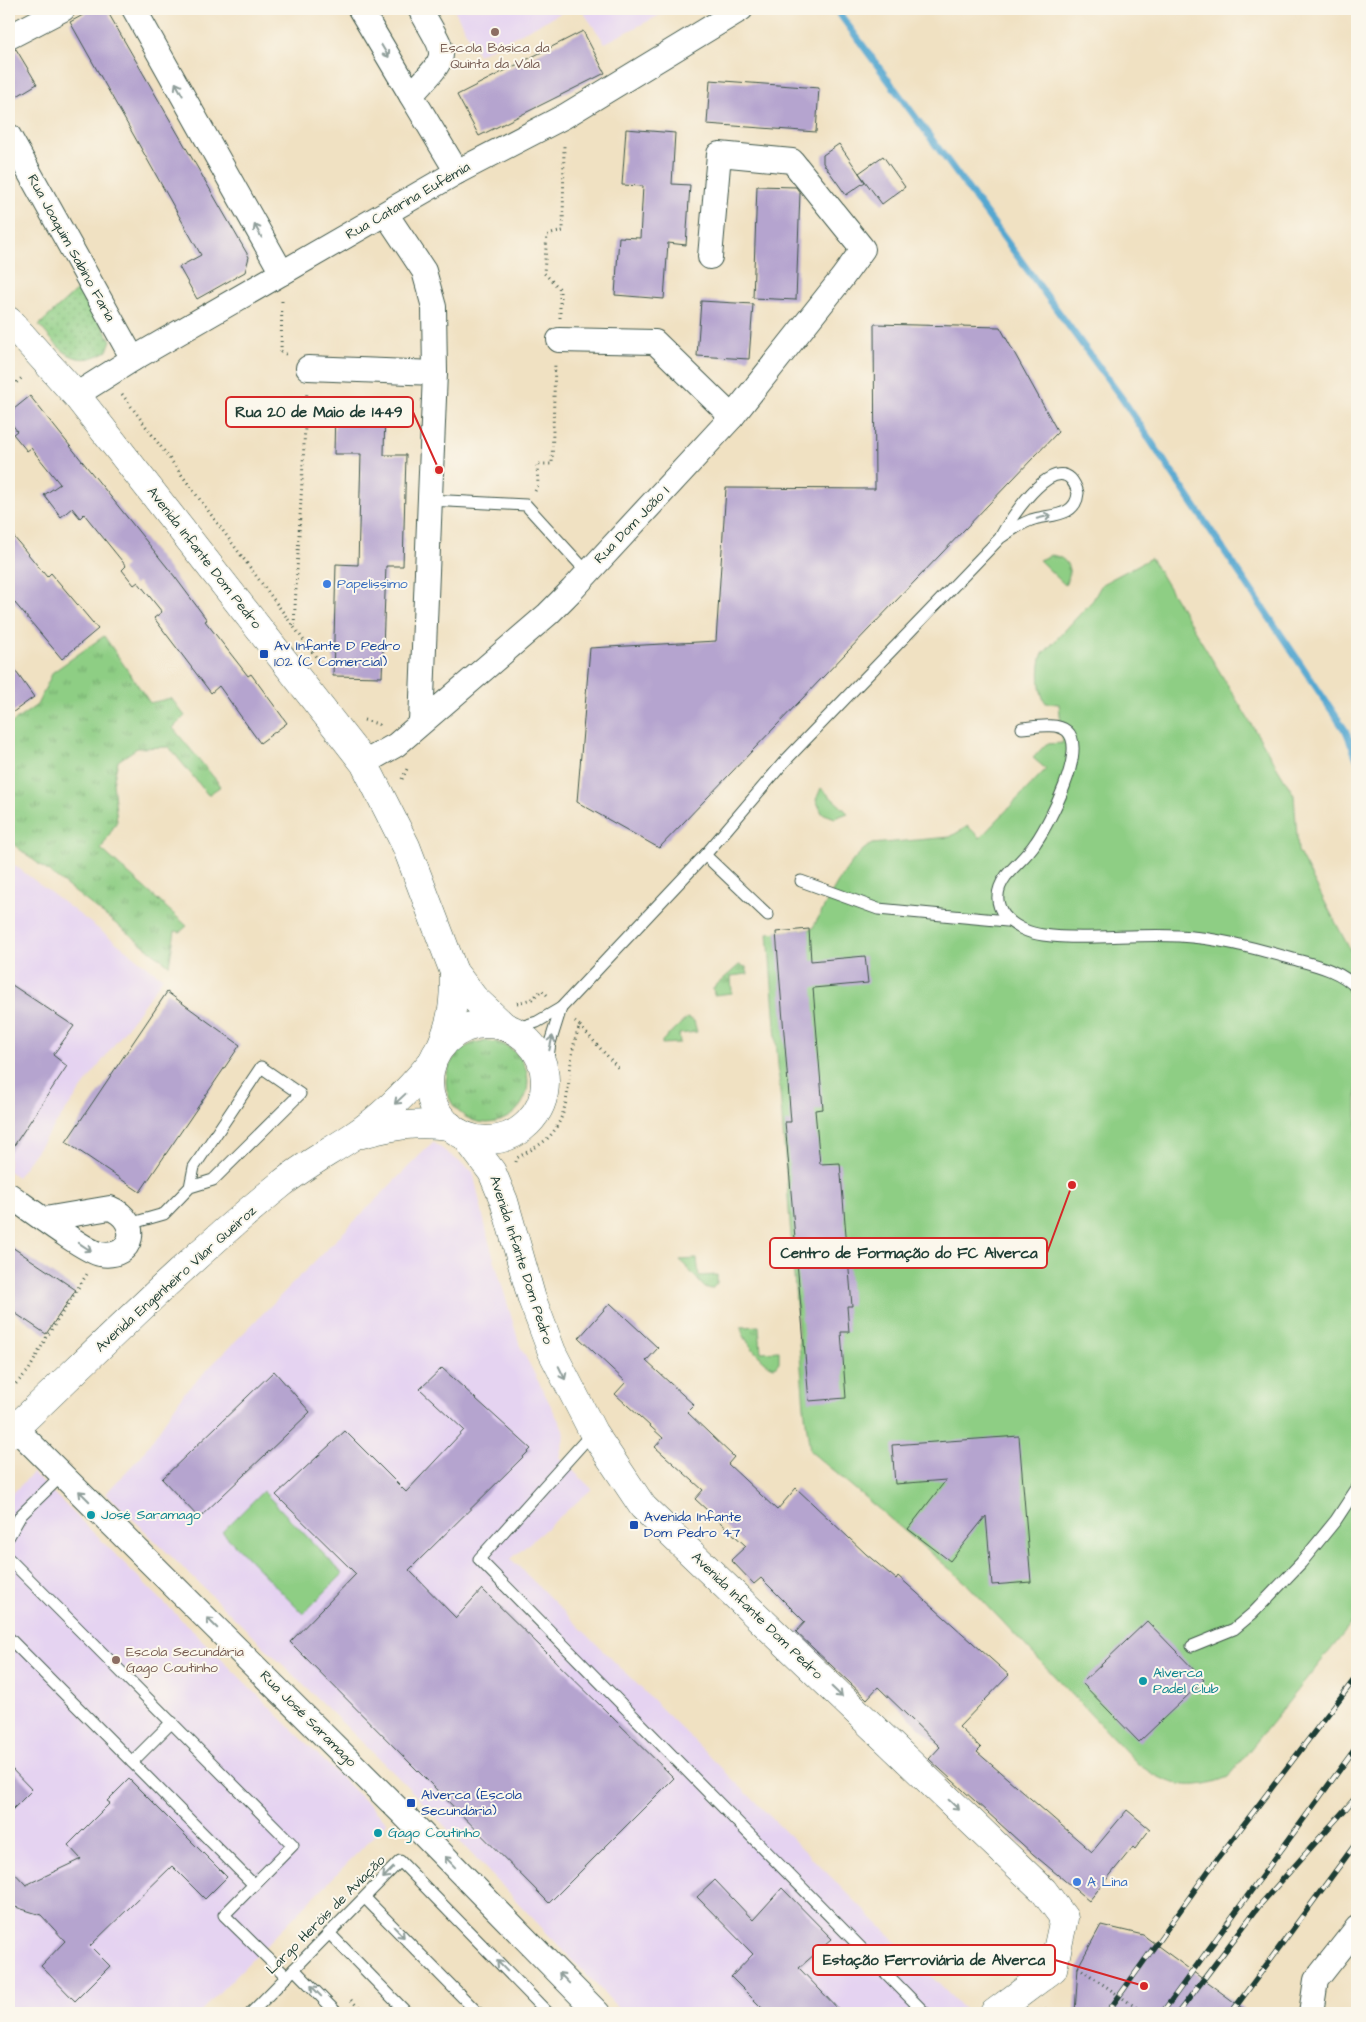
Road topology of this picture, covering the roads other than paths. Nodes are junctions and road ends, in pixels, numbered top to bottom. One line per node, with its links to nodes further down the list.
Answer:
1 (63, 9): 6 (street)
2 (134, 9): 12 (street, one-way to 2)
3 (360, 9): 7 (street, one-way to 7)
4 (420, 9): 7 (street)
5 (741, 9): 9 (street, Rua Catarina Eufémia)
6 (9, 38)
7 (411, 95): 9 (street)
8 (9, 136): 15 (street, Rua Joaquim Sabino Faria)
9 (457, 172): 10 (street, Rua Catarina Eufémia)
10 (386, 214): 12 (street, Rua Catarina Eufémia); 17 (street)
11 (710, 257): 19 (street, Rua Dom João I)
12 (282, 273): 15 (street, Rua Catarina Eufémia)
13 (9, 321): 18 (main road, Avenida Infante Dom Pedro)
14 (559, 340): 19 (street)
15 (132, 359): 18 (street, Rua Catarina Eufémia)
16 (308, 368): 17 (street)
17 (435, 372): 20 (street)
18 (76, 395): 25 (main road, Avenida Infante Dom Pedro)
19 (732, 417): 22 (street, Rua Dom João I)
20 (429, 500): 22 (lane); 23 (street)
21 (1000, 538): 21 (lane, one-way to 21); 26 (lane)
22 (587, 572): 23 (street, Rua Dom João I)
23 (421, 722): 25 (street, Rua Dom João I)
24 (1022, 728): 29 (lane)
25 (364, 762): 30 (main road, Avenida Infante Dom Pedro)
26 (705, 855): 28 (lane); 32 (lane)
27 (801, 881): 29 (lane)
28 (768, 915)
29 (1007, 921): 31 (lane)
30 (454, 972): 33 (main road, Avenida Infante Dom Pedro); 34 (main road, Avenida Infante Dom Pedro)
31 (1357, 989)
32 (561, 1008): 33 (lane); 35 (lane, one-way to 32)
33 (509, 1020): 34 (main road); 35 (main road)
34 (436, 1054): 36 (main road); 37 (main road, Avenida Engenheiro Vilar Queiroz, one-way to 37)
35 (545, 1078): 36 (main road)
36 (457, 1131): 37 (main road, Avenida Engenheiro Vilar Queiroz); 43 (main road, Avenida Infante Dom Pedro, one-way to 43)
37 (354, 1137): 42 (main road, Avenida Engenheiro Vilar Queiroz)
38 (190, 1187): 38 (lane); 41 (lane)
39 (9, 1195): 40 (street)
40 (45, 1219): 41 (street); 41 (street, one-way to 41)
41 (129, 1224)
42 (12, 1431): 44 (street, Rua José Saramago)
43 (593, 1432): 63 (lane); 64 (main road, Avenida Infante Dom Pedro, one-way to 64)
44 (62, 1475): 46 (lane); 62 (street, Rua José Saramago, one-way to 44)
45 (1357, 1488): 49 (lane)
46 (9, 1536)
47 (9, 1558): 50 (lane)
48 (9, 1638): 51 (lane)
49 (1192, 1646)
50 (172, 1722): 51 (lane); 52 (lane)
51 (132, 1762): 52 (lane)
52 (254, 1884): 56 (lane)
53 (365, 1898): 55 (lane, Largo Heróis de Aviação); 60 (lane, one-way to 60); 61 (lane, Largo Heróis de Aviação, one-way to 53)
54 (1357, 1928): 65 (street)
55 (330, 1933): 56 (lane, Largo Heróis de Aviação); 59 (lane)
56 (290, 1973): 57 (lane, Largo Heróis de Aviação); 58 (lane, one-way to 56)
57 (259, 2010)
58 (337, 2013)
59 (407, 2013)
60 (478, 2013)
61 (548, 2013)
62 (598, 2013)
63 (925, 2013)
64 (994, 2013)
65 (1311, 2013)

